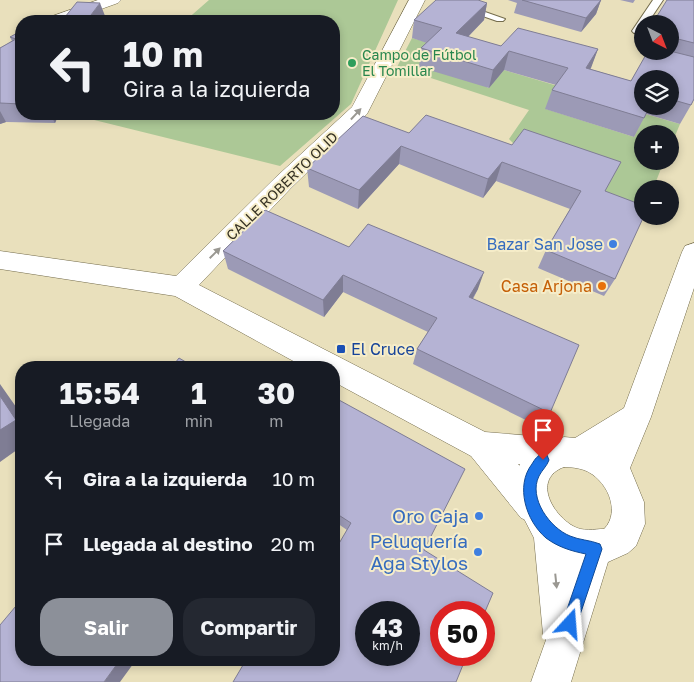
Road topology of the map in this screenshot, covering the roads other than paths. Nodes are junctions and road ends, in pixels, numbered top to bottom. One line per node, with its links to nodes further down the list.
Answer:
1 (113, 0): 5 (street)
2 (417, 0): 10 (street, CALLE ROBERTO OLID, one-way to 2)
3 (442, 0): 7 (lane)
4 (658, 0): 6 (lane)
5 (56, 15)
6 (648, 15)
7 (500, 19)
8 (694, 252): 13 (street)
9 (0, 260): 10 (street)
10 (181, 287): 11 (street)
11 (320, 361)
12 (340, 372): 14 (street)
13 (636, 417): 15 (street); 16 (street)
14 (482, 446): 15 (street); 17 (street)
15 (568, 453): 16 (street); 17 (street)
16 (612, 471): 18 (street)
17 (542, 519): 18 (street); 19 (street, one-way to 19)
18 (595, 549): 19 (street)
19 (563, 643): 20 (street)
20 (551, 682)

